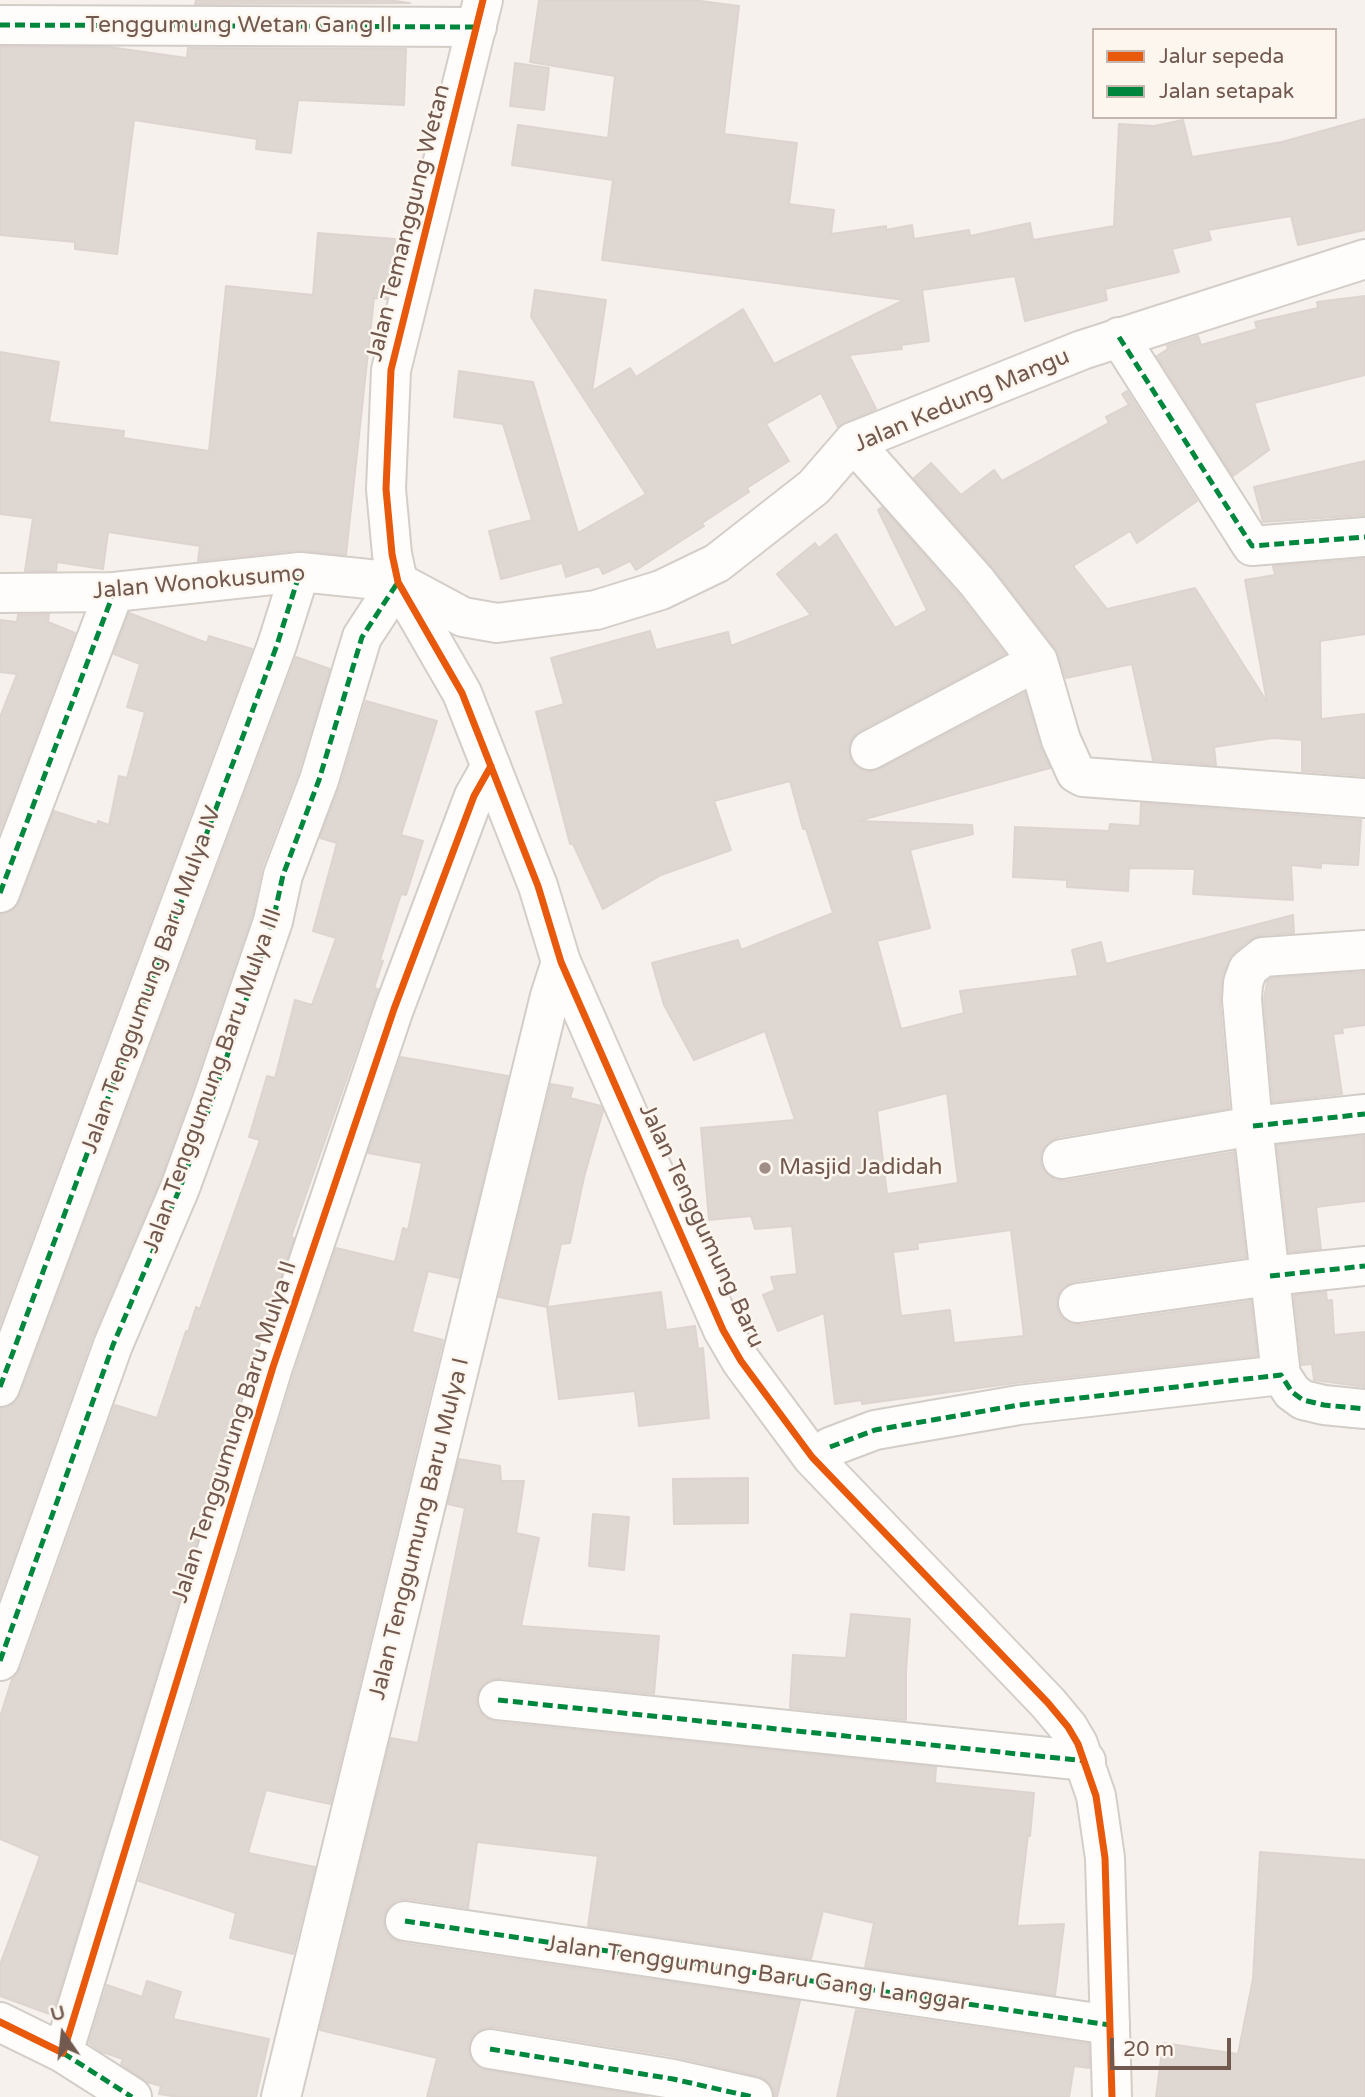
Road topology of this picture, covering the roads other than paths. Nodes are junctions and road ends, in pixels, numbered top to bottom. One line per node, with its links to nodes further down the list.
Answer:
1 (480, 13): 2 (street, Tenggumung Wetan Gang II); 8 (street, Jalan Temanggung Wetan)
2 (0, 25)
3 (1365, 259): 4 (street, Jalan Kedung Mangu)
4 (1119, 337): 5 (street, Jalan Kedung Mangu); 6 (street)
5 (853, 442): 8 (street, Jalan Kedung Mangu); 11 (street)
6 (1365, 537)
7 (300, 572): 8 (street, Jalan Wonokusumo); 9 (street, Jalan Wonokusumo); 26 (street, Jalan Tenggumung Baru Mulya IV)
8 (398, 582): 13 (street, Jalan Tenggumung Baru); 29 (street, Jalan Tenggumung Baru Mulya III)
9 (114, 592): 10 (street, Jalan Wonokusumo); 16 (street)
10 (0, 593)
11 (1038, 661): 12 (street); 14 (street)
12 (870, 750)
13 (491, 766): 15 (street, Jalan Tenggumung Baru); 36 (street, Jalan Tenggumung Baru Mulya II)
14 (1365, 799)
15 (538, 886): 18 (street, Jalan Tenggumung Baru); 28 (street, Jalan Tenggumung Baru)
16 (0, 893)
17 (1365, 950): 20 (street)
18 (561, 962): 31 (street, Jalan Tenggumung Baru); 38 (street, Jalan Tenggumung Baru Mulya I)
19 (1365, 1114): 20 (street)
20 (1254, 1126): 21 (street); 23 (street)
21 (1062, 1159)
22 (1365, 1266): 23 (street)
23 (1270, 1276): 24 (street); 25 (street)
24 (1078, 1303)
25 (1281, 1375): 27 (street); 28 (street)
26 (0, 1387)
27 (1365, 1409)
28 (831, 1447): 41 (street, Jalan Tenggumung Baru)
29 (0, 1661)
30 (498, 1700): 31 (street)
31 (1086, 1761): 34 (street, Jalan Tenggumung Baru)
32 (405, 1922): 34 (street, Jalan Tenggumung Baru Gang Langgar)
33 (0, 2022): 36 (street)
34 (1110, 2025): 40 (street, Jalan Tenggumung Baru)
35 (490, 2049): 39 (street)
36 (63, 2053): 37 (street)
37 (132, 2097)
38 (281, 2097)
39 (752, 2097)
40 (1112, 2097)
41 (1127, 2097)

